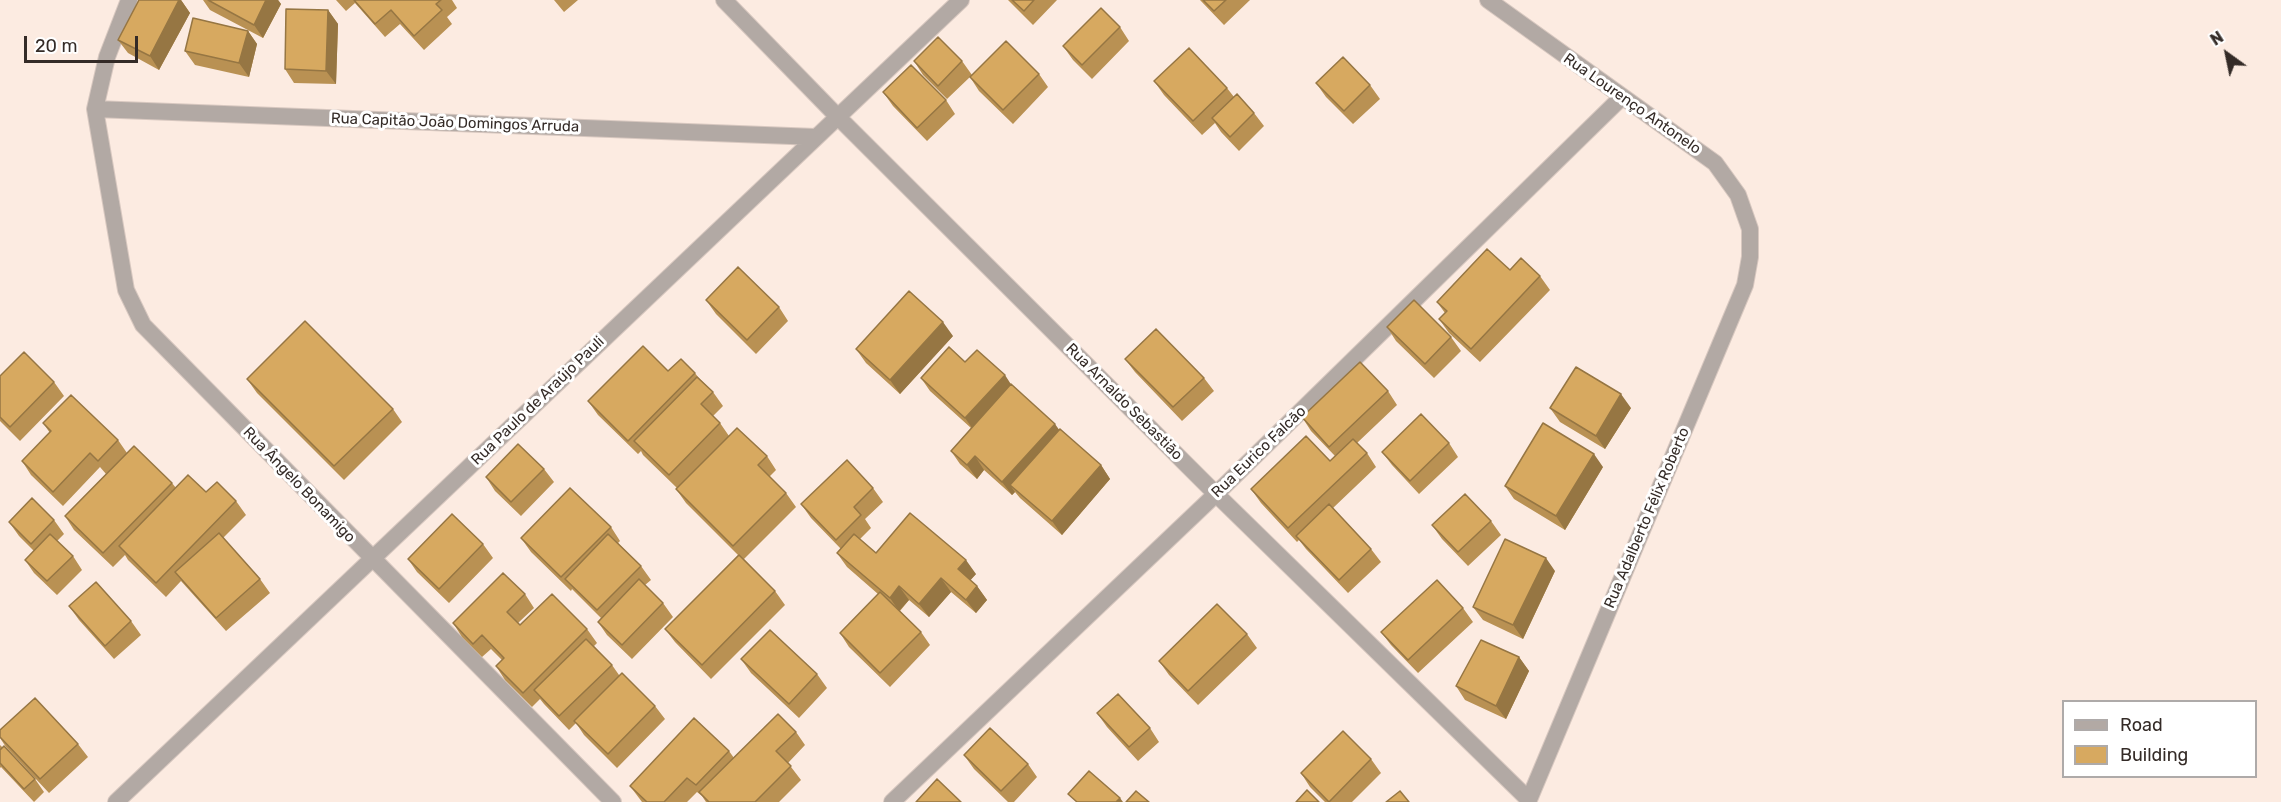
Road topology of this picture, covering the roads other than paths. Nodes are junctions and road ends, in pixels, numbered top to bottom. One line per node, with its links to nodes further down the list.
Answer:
1 (129, 0): 6 (street)
2 (724, 0): 7 (street, Rua Arnaldo Sebastião)
3 (961, 0): 7 (street, Rua Paulo de Araújo Pauli)
4 (1488, 0): 5 (street, Rua Lourenço Antonelo)
5 (1622, 97): 9 (street, Rua Lourenço Antonelo); 10 (street, Rua Eurico Falcão)
6 (95, 109): 8 (street, Rua Capitão João Domingos Arruda); 11 (street, Rua Ângelo Bonamigo)
7 (838, 117): 8 (street, Rua Paulo de Araújo Pauli); 10 (street, Rua Arnaldo Sebastião)
8 (816, 137): 11 (street, Rua Paulo de Araújo Pauli)
9 (1750, 229): 12 (street, Rua Adalberto Félix Roberto)
10 (1216, 494): 12 (street, Rua Arnaldo Sebastião); 15 (street, Rua Eurico Falcão)
11 (372, 559): 13 (street, Rua Paulo de Araújo Pauli); 14 (street, Rua Ângelo Bonamigo)
12 (1529, 801)
13 (116, 802)
14 (614, 802)
15 (892, 802)

